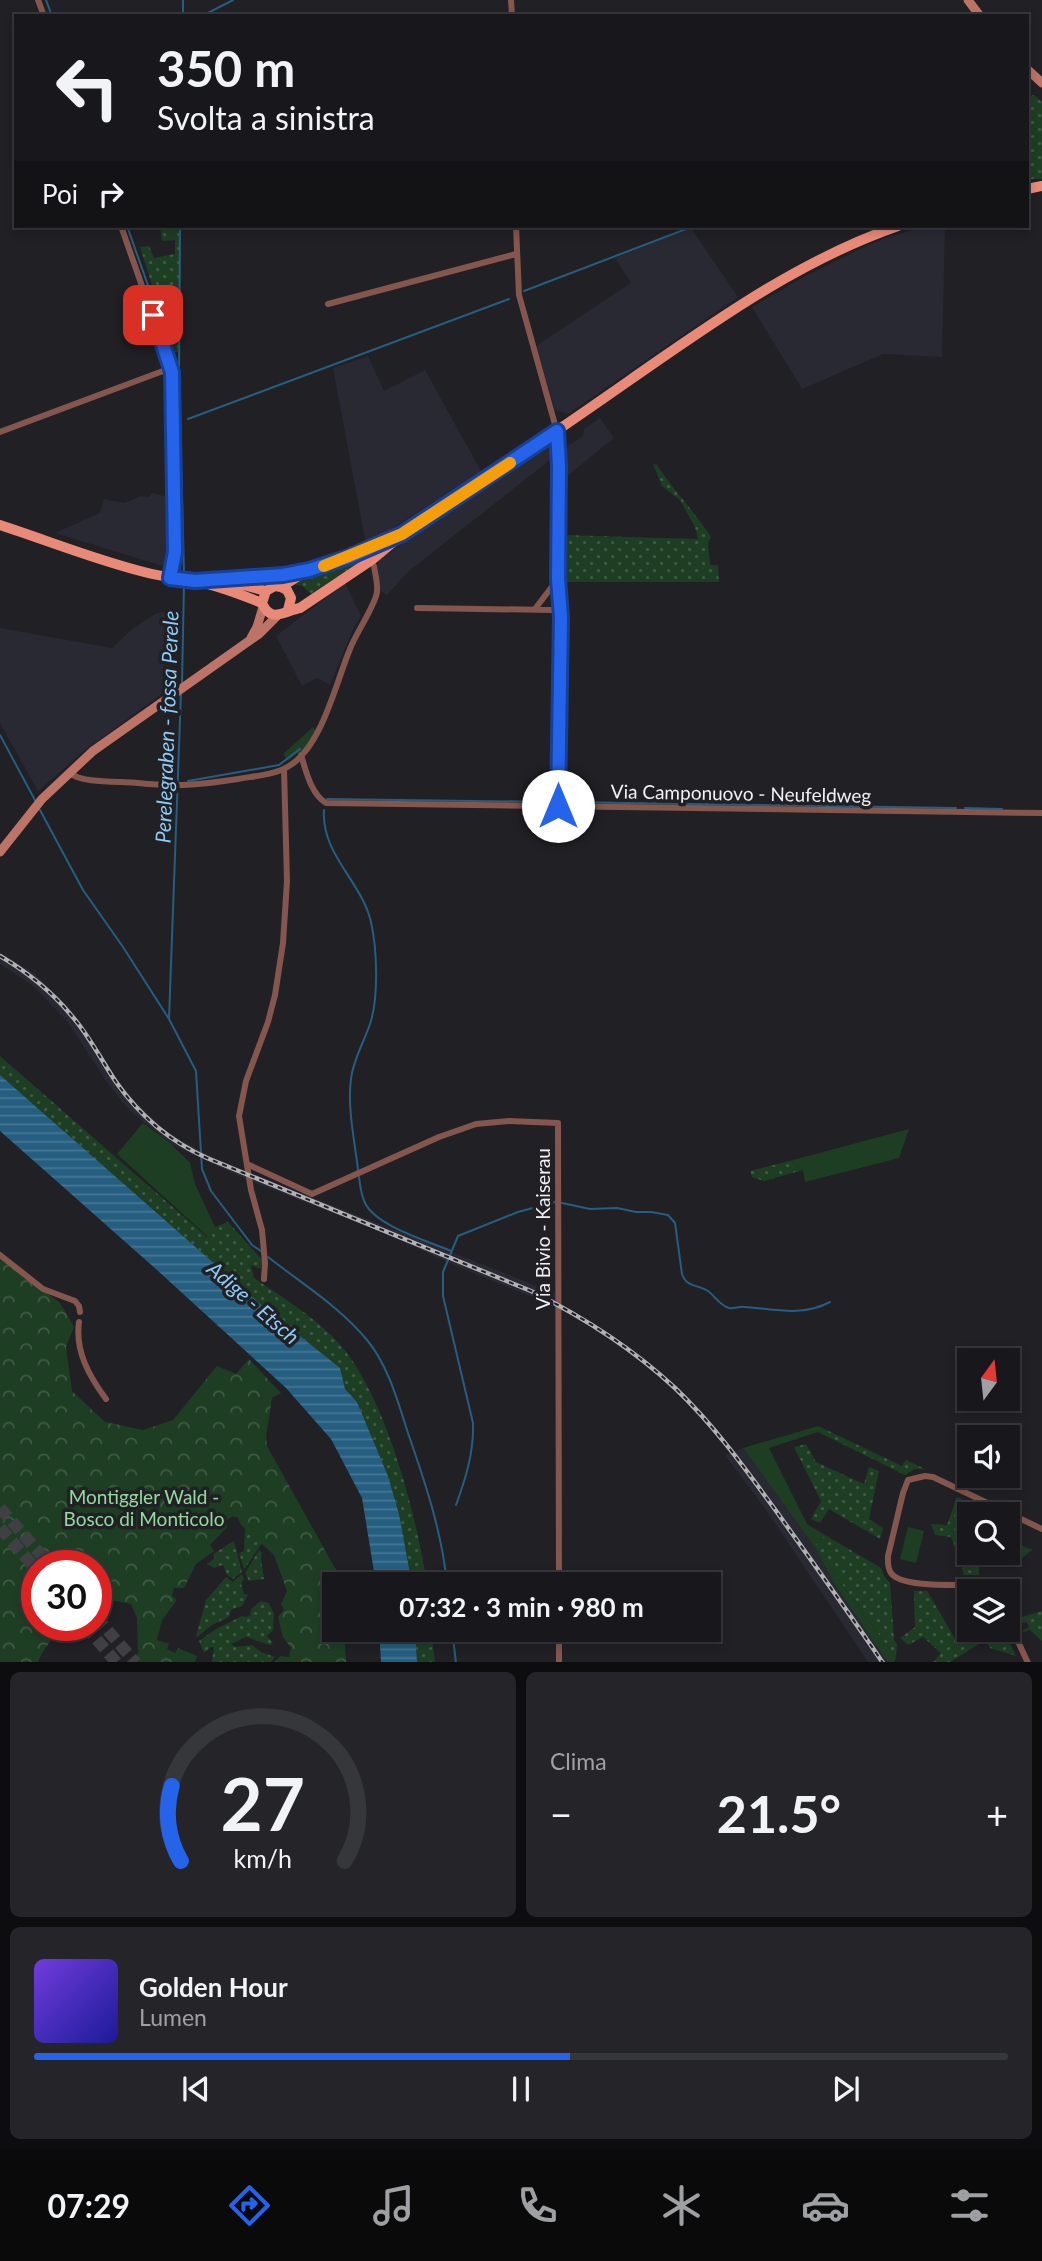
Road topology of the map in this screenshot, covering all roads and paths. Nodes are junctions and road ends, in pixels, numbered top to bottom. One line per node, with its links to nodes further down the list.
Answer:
1 (1029, 71): 2 (main road)
2 (1042, 83)
3 (122, 228): 8 (street)
4 (516, 228): 6 (street)
5 (893, 228): 9 (main road)
6 (516, 254): 7 (street); 9 (street)
7 (328, 304)
8 (171, 368): 10 (street); 15 (street)
9 (557, 431): 12 (main road); 16 (street)
10 (0, 432)
11 (0, 524): 15 (main road)
12 (402, 534): 14 (main road); 24 (main road)
13 (374, 566): 26 (street)
14 (309, 570): 17 (main road); 18 (main road)
15 (174, 578): 17 (main road)
16 (558, 579): 21 (street); 23 (street)
17 (197, 580): 19 (main road); 20 (main road)
18 (281, 587): 19 (main road); 24 (main road)
19 (266, 591): 20 (main road)
20 (263, 605): 24 (main road); 25 (main road)
21 (560, 607): 23 (street); 29 (street)
22 (416, 608): 23 (street)
23 (535, 609)
24 (283, 613): 25 (main road)
25 (249, 641): 28 (main road)
26 (301, 755): 27 (street); 29 (street, Via Camponuovo - Neufeldweg)
27 (284, 769): 28 (street); 32 (street)
28 (70, 774): 31 (main road)
29 (558, 803): 30 (street, Via Camponuovo - Neufeldweg)
30 (1042, 813)
31 (0, 852)
32 (247, 1164): 34 (street); 39 (street, Via Bivio - Kaiserau)
33 (0, 1255): 35 (street)
34 (264, 1279)
35 (80, 1312)
36 (79, 1322): 37 (street)
37 (106, 1399)
38 (1042, 1529): 40 (street)
39 (559, 1572)
40 (957, 1584)
41 (559, 1642): 43 (street)
42 (1018, 1642): 44 (street)
43 (559, 1662)
44 (1028, 1662)

